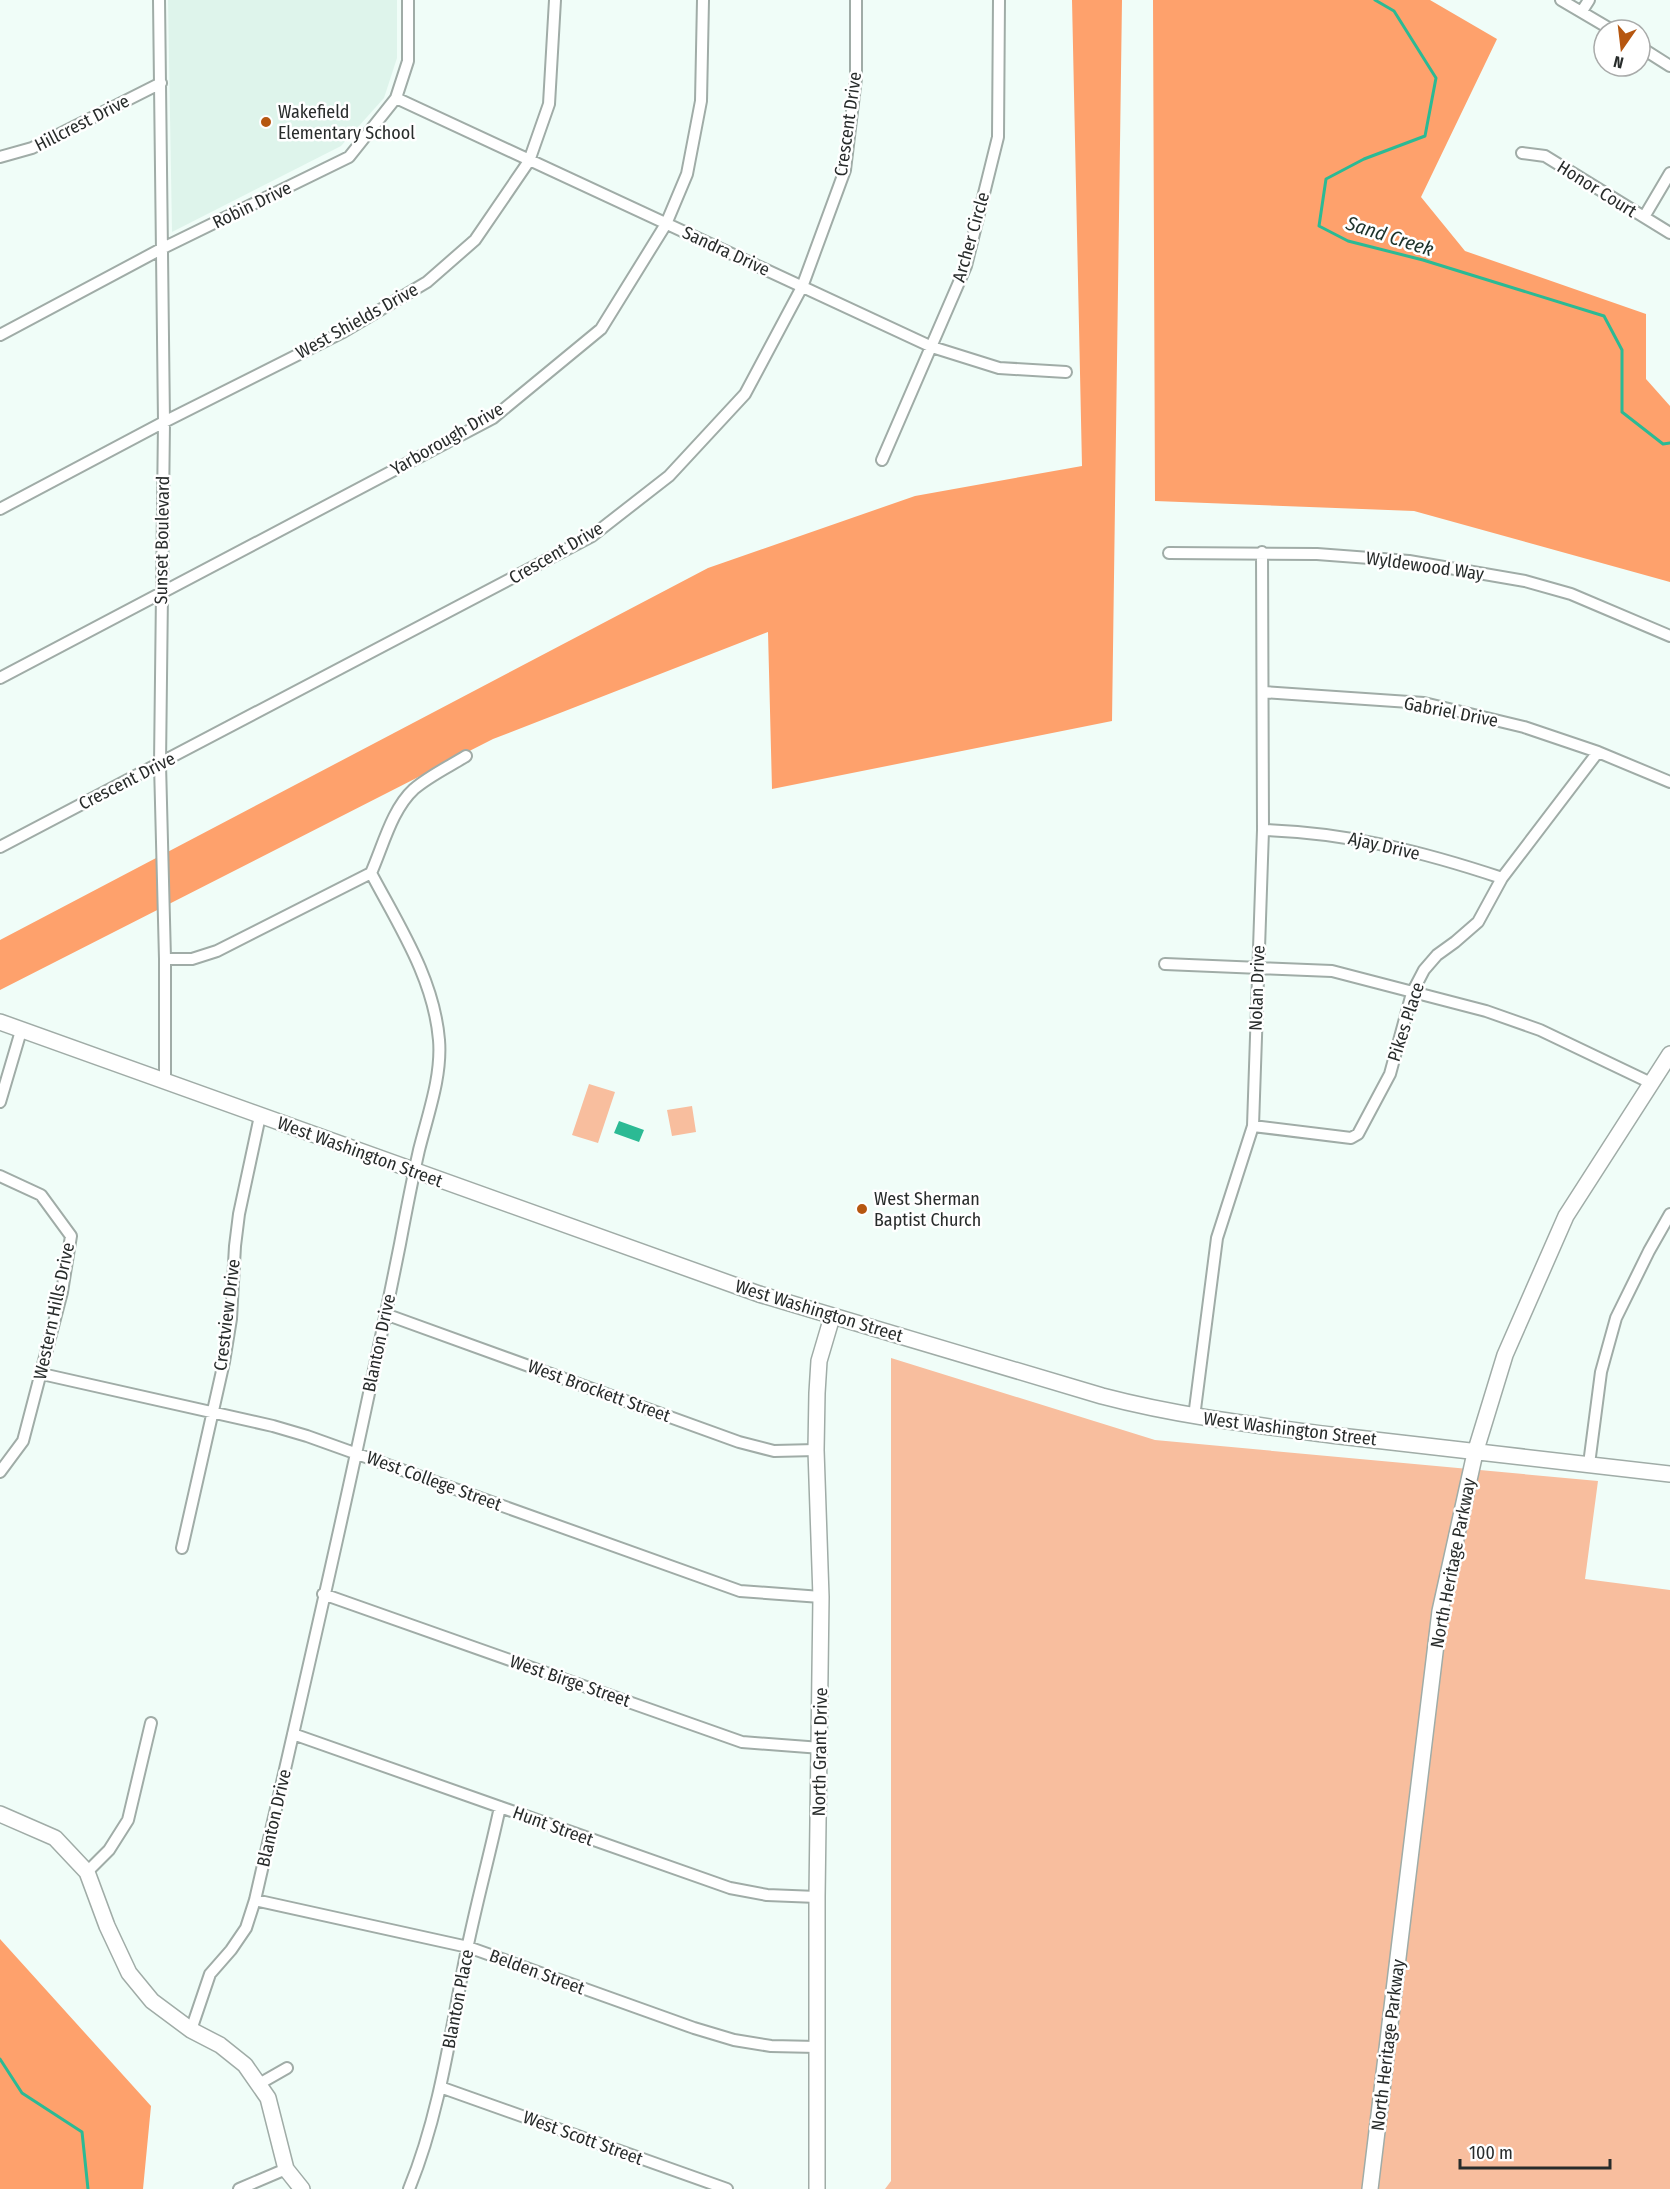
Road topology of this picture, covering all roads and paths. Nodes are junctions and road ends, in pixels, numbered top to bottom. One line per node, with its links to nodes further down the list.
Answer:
1 (159, 0): 13 (street, Sunset Boulevard)
2 (408, 0): 14 (street, Robin Drive)
3 (555, 0): 17 (street, West Shields Drive)
4 (703, 0): 20 (street, Yarborough Drive)
5 (856, 0): 23 (street, Crescent Drive)
6 (999, 0): 25 (street, Archer Circle)
7 (1561, 0): 9 (street)
8 (1589, 0): 9 (street)
9 (1582, 12): 10 (street)
10 (1592, 18)
11 (1652, 55): 12 (street)
12 (1670, 66)
13 (161, 82): 16 (street, Hillcrest Drive); 22 (street, Sunset Boulevard)
14 (396, 98): 17 (street, Sandra Drive); 22 (street, Robin Drive)
15 (1522, 153): 19 (street, Honor Court)
16 (0, 157)
17 (529, 161): 20 (street, Sandra Drive); 27 (street, West Shields Drive)
18 (1670, 173): 19 (street)
19 (1644, 218): 21 (street, Honor Court)
20 (666, 224): 23 (street, Sandra Drive); 32 (street, Yarborough Drive)
21 (1670, 233)
22 (163, 248): 24 (street, Robin Drive); 27 (street, Sunset Boulevard)
23 (802, 287): 25 (street, Sandra Drive); 38 (street, Crescent Drive)
24 (0, 335)
25 (932, 347): 26 (street, Sandra Drive); 28 (street, Archer Circle)
26 (1066, 372)
27 (164, 422): 29 (street, West Shields Drive); 32 (street, Sunset Boulevard)
28 (882, 460)
29 (0, 509)
30 (1262, 552): 31 (street, Wyldewood Way); 33 (street, Wyldewood Way); 35 (street, Nolan Drive)
31 (1169, 553)
32 (161, 594): 34 (street, Yarborough Drive); 38 (street, Sunset Boulevard)
33 (1670, 636)
34 (0, 678)
35 (1263, 692): 36 (street, Gabriel Drive); 40 (street, Nolan Drive)
36 (1598, 752): 39 (street); 43 (street, Pikes Place)
37 (466, 756): 42 (street)
38 (160, 764): 41 (street, Crescent Drive); 44 (street, Sunset Boulevard)
39 (1670, 782)
40 (1263, 830): 43 (street, Ajay Drive); 46 (street, Nolan Drive)
41 (0, 847)
42 (371, 873): 44 (street); 56 (street, Blanton Drive)
43 (1502, 879): 47 (street, Pikes Place)
44 (165, 959): 51 (street, Sunset Boulevard)
45 (1165, 964): 46 (street)
46 (1257, 968): 47 (street); 55 (street, Nolan Drive)
47 (1412, 993): 52 (street); 55 (street, Pikes Place)
48 (0, 1022): 49 (street, West Washington Street)
49 (21, 1031): 51 (street, West Washington Street); 53 (street)
50 (1670, 1054): 52 (street, North Heritage Parkway)
51 (165, 1081): 54 (street, West Washington Street)
52 (1651, 1083): 66 (street, North Heritage Parkway)
53 (0, 1102)
54 (260, 1116): 56 (street, West Washington Street); 62 (street, Crestview Drive)
55 (1253, 1126): 63 (street, Nolan Drive)
56 (414, 1172): 59 (street, Blanton Drive); 60 (street, West Washington Street)
57 (0, 1176): 61 (street, Western Hills Drive)
58 (1670, 1214): 67 (street)
59 (386, 1314): 64 (street, West Brockett Street); 65 (street, Blanton Drive)
60 (832, 1317): 63 (street, West Washington Street); 64 (street, North Grant Drive)
61 (42, 1374): 62 (street, West College Street); 68 (street, Western Hills Drive)
62 (212, 1413): 65 (street, West College Street); 70 (street, Crestview Drive)
63 (1194, 1417): 66 (street, West Washington Street)
64 (816, 1450): 72 (street, North Grant Drive)
65 (356, 1453): 71 (street, Blanton Drive); 72 (street, West College Street)
66 (1474, 1453): 67 (street, West Washington Street); 93 (street, North Heritage Parkway)
67 (1589, 1464): 69 (street, West Washington Street)
68 (0, 1472)
69 (1670, 1474)
70 (182, 1548)
71 (323, 1594): 74 (street, Blanton Drive); 75 (street, West Birge Street)
72 (821, 1598): 75 (street, North Grant Drive)
73 (151, 1723): 78 (street)
74 (293, 1734): 76 (street, Hunt Street); 80 (street, Blanton Drive)
75 (820, 1748): 79 (street, North Grant Drive)
76 (500, 1808): 79 (street, Hunt Street); 81 (street, Blanton Place)
77 (0, 1814): 78 (street)
78 (87, 1872): 82 (street)
79 (817, 1897): 83 (street, North Grant Drive)
80 (255, 1900): 81 (street, Belden Street); 82 (street, Blanton Drive)
81 (468, 1947): 83 (street, Belden Street); 86 (street, Blanton Place)
82 (191, 2030): 85 (street)
83 (817, 2047): 92 (street, North Grant Drive)
84 (286, 2068): 85 (street)
85 (259, 2084): 87 (street)
86 (440, 2088): 90 (street, Blanton Place); 91 (street, West Scott Street)
87 (286, 2169): 88 (street); 89 (street)
88 (239, 2189)
89 (302, 2189)
90 (409, 2189)
91 (727, 2189)
92 (817, 2189)
93 (1370, 2189)

